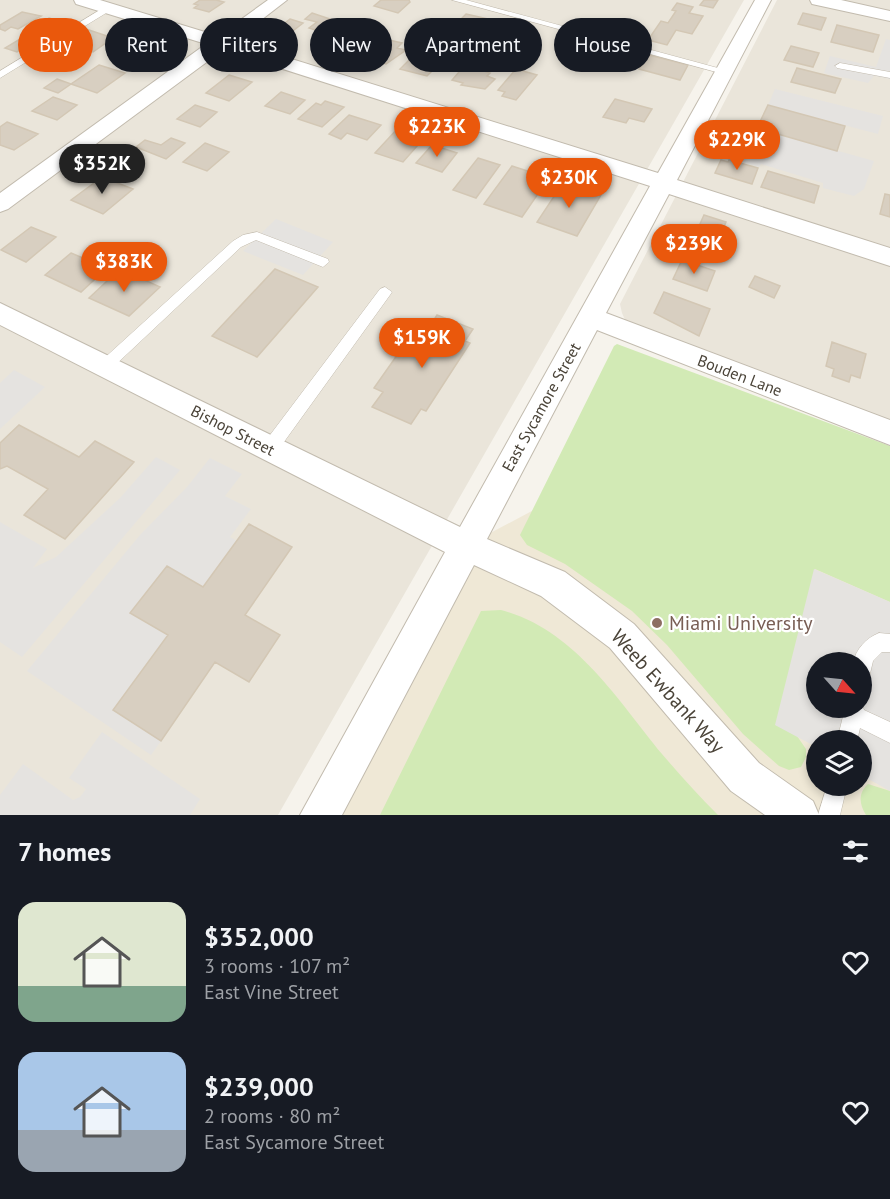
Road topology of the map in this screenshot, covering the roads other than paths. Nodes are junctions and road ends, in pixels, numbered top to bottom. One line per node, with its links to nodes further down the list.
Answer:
1 (82, 0): 6 (street)
2 (279, 0): 8 (street)
3 (456, 0): 13 (lane)
4 (763, 0): 13 (street, East Sycamore Street)
5 (818, 0): 7 (street)
6 (108, 8): 9 (street); 14 (lane)
7 (890, 16)
8 (254, 18)
9 (200, 37)
10 (200, 58): 17 (street)
11 (840, 66): 15 (lane)
12 (298, 68): 16 (street)
13 (724, 71): 16 (street, East Sycamore Street)
14 (0, 75)
15 (890, 75)
16 (663, 183): 18 (street); 22 (street, East Sycamore Street)
17 (0, 204)
18 (890, 257)
19 (323, 262): 23 (lane)
20 (385, 292): 25 (lane)
21 (0, 313): 23 (street, Bishop Street)
22 (590, 317): 24 (street, Bouden Lane); 26 (street, East Sycamore Street)
23 (105, 366): 25 (street, Bishop Street)
24 (890, 433)
25 (270, 448): 26 (street, Bishop Street)
26 (466, 546): 32 (street, East Sycamore Street); 33 (street, Weeb Ewbank Way)
27 (884, 643): 28 (lane)
28 (870, 652)
29 (864, 718): 30 (lane)
30 (890, 733)
31 (835, 796): 34 (lane)
32 (320, 815)
33 (799, 815)
34 (830, 815)

